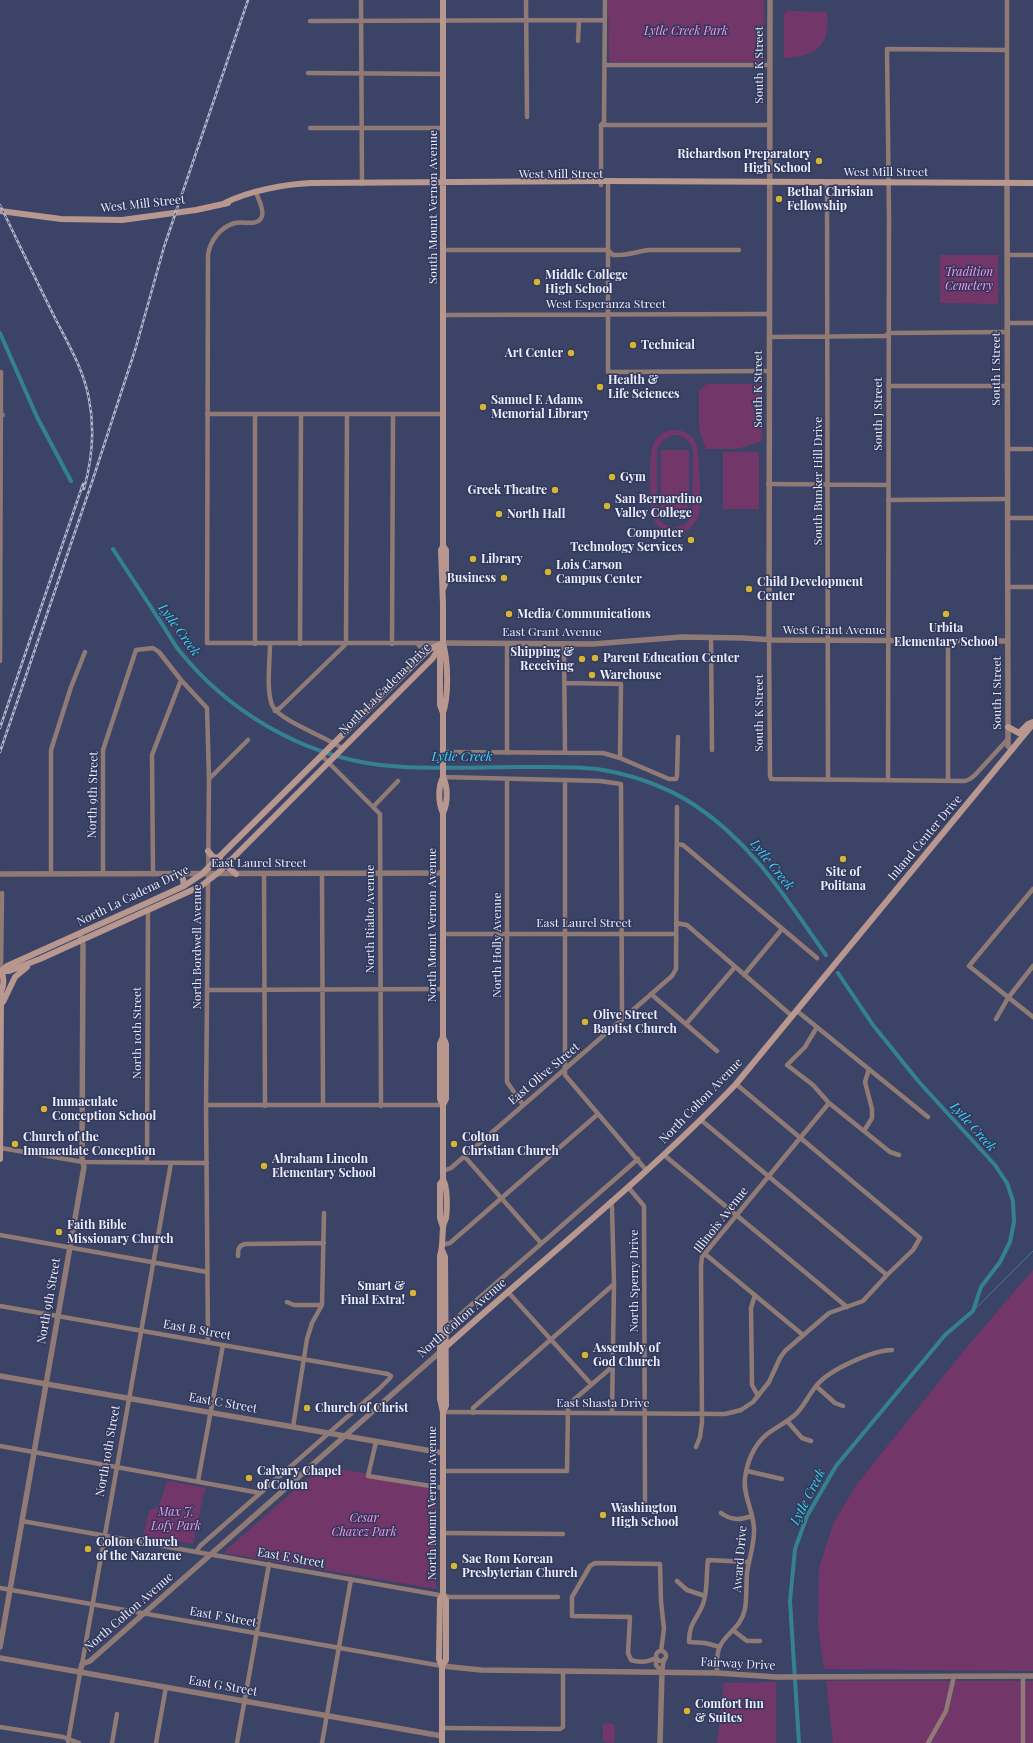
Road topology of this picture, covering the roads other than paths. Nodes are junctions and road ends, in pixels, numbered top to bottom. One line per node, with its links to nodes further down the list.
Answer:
1 (361, 0): 7 (street)
2 (443, 0): 8 (main road, South Mount Vernon Avenue)
3 (526, 0): 9 (street)
4 (605, 0): 11 (street)
5 (770, 0): 16 (street, South K Street)
6 (1007, 0): 14 (street, South I Street)
7 (361, 20): 8 (street); 12 (street); 18 (street)
8 (444, 20): 9 (street); 19 (main road, South Mount Vernon Avenue)
9 (527, 20): 10 (street); 20 (street)
10 (579, 20): 11 (street); 13 (street)
11 (604, 20): 15 (street)
12 (310, 21)
13 (578, 41)
14 (1007, 50): 30 (street, South J Street); 31 (street, South I Street)
15 (605, 65): 16 (street); 21 (street)
16 (770, 65): 22 (street, South K Street)
17 (308, 73): 18 (street)
18 (361, 74): 19 (street); 24 (street)
19 (444, 74): 25 (main road, South Mount Vernon Avenue)
20 (527, 117)
21 (601, 125): 22 (street); 26 (street)
22 (770, 125): 28 (street, South K Street)
23 (310, 128): 24 (street)
24 (361, 128): 25 (street); 33 (street)
25 (444, 128): 34 (main road, South Mount Vernon Avenue)
26 (601, 183): 27 (main road, West Mill Street); 34 (main road, West Mill Street); 35 (main road, West Mill Street)
27 (739, 183): 28 (main road, West Mill Street); 35 (main road, West Mill Street)
28 (769, 183): 29 (main road, West Mill Street); 46 (street, South K Street)
29 (828, 183): 30 (main road, West Mill Street); 53 (street, South Bunker Hill Drive)
30 (888, 183): 31 (main road, West Mill Street); 51 (street, South J Street)
31 (1006, 183): 32 (main road, West Mill Street); 44 (street, South I Street)
32 (1033, 183)
33 (362, 184): 34 (main road, West Mill Street); 36 (main road, West Mill Street)
34 (444, 184): 40 (main road, South Mount Vernon Avenue)
35 (608, 185): 41 (street)
36 (270, 190): 37 (main road, West Mill Street); 38 (main road, West Mill Street)
37 (257, 195): 38 (main road, West Mill Street); 58 (street)
38 (226, 203): 39 (main road, West Mill Street)
39 (0, 211)
40 (444, 250): 41 (street); 47 (main road, South Mount Vernon Avenue)
41 (608, 250): 42 (street); 45 (street)
42 (739, 250)
43 (1033, 254): 44 (street)
44 (1007, 255): 48 (street, South I Street)
45 (608, 314): 46 (street, West Esperanza Street); 47 (street, West Esperanza Street); 54 (street)
46 (769, 314): 52 (street, South K Street)
47 (444, 315): 63 (main road, South Mount Vernon Avenue)
48 (1007, 323): 49 (street); 50 (street, South I Street)
49 (1033, 323)
50 (1007, 332): 51 (street); 57 (street, South I Street)
51 (889, 333): 53 (street); 56 (street, South J Street)
52 (769, 337): 53 (street); 54 (street, South K Street)
53 (828, 337): 69 (street, South Bunker Hill Drive)
54 (768, 371): 68 (street, South K Street)
55 (1, 372): 64 (street)
56 (888, 386): 57 (street); 70 (street, South J Street)
57 (1007, 386): 65 (street, South I Street)
58 (207, 414): 59 (street); 87 (street)
59 (255, 414): 60 (street); 87 (street)
60 (301, 414): 61 (street); 89 (street)
61 (347, 414): 62 (street); 90 (street)
62 (393, 414): 63 (street); 91 (street)
63 (444, 414): 92 (main road, North Mount Vernon Avenue)
64 (1, 415): 67 (street)
65 (1007, 449): 66 (street); 71 (street, South I Street)
66 (1031, 449)
67 (1, 475): 75 (street)
68 (768, 484): 69 (street); 80 (street, South K Street)
69 (828, 485): 70 (street); 81 (street, South Bunker Hill Drive)
70 (888, 485): 72 (street, South J Street)
71 (1008, 499): 72 (street); 73 (street, South I Street)
72 (888, 500): 82 (street, South J Street)
73 (1008, 518): 74 (street); 76 (street, South I Street)
74 (1033, 518)
75 (1, 529): 86 (street)
76 (1008, 587): 77 (street); 84 (street, South I Street)
77 (1033, 587)
78 (661, 638): 79 (street, West Grant Avenue); 94 (street, East Grant Avenue)
79 (711, 638): 80 (street, West Grant Avenue); 110 (street)
80 (769, 639): 81 (street, West Grant Avenue); 120 (street, South K Street)
81 (828, 641): 82 (street, West Grant Avenue); 123 (street, South Bunker Hill Drive)
82 (888, 641): 83 (street, West Grant Avenue); 124 (street, South J Street)
83 (948, 641): 84 (street, West Grant Avenue); 125 (street)
84 (1008, 641): 104 (street, South I Street)
85 (417, 643): 91 (street); 92 (street); 96 (street)
86 (0, 644): 97 (street)
87 (254, 644): 88 (street)
88 (270, 644): 89 (street); 102 (street)
89 (300, 644): 90 (street)
90 (346, 644): 91 (street); 102 (street)
91 (392, 644)
92 (443, 644): 93 (street, East Grant Avenue); 96 (main road, North La Cadena Drive); 101 (main road, North La Cadena Drive); 112 (main road, North Mount Vernon Avenue)
93 (507, 644): 94 (street, East Grant Avenue); 113 (street)
94 (564, 644): 100 (street)
95 (85, 652): 138 (street)
96 (423, 655): 98 (main road, North La Cadena Drive)
97 (0, 661)
98 (398, 679): 101 (main road); 108 (main road, North La Cadena Drive)
99 (180, 680): 121 (street, North Bordwell Avenue); 139 (street, North 9th Street); 140 (street)
100 (565, 683): 114 (street); 116 (street)
101 (405, 686): 109 (main road, North La Cadena Drive)
102 (275, 711): 108 (street)
103 (1033, 723): 104 (main road); 111 (main road, Inland Center Drive)
104 (1008, 727): 106 (street, South I Street)
105 (678, 737): 116 (street)
106 (1008, 739): 111 (street, South I Street); 125 (street, South I Street)
107 (248, 740): 121 (street)
108 (333, 745): 109 (street); 115 (main road, North La Cadena Drive)
109 (340, 749): 117 (main road, North La Cadena Drive)
110 (712, 750)
111 (1012, 750): 164 (main road, Inland Center Drive)
112 (443, 752): 113 (street); 118 (main road, North Mount Vernon Avenue)
113 (506, 752): 114 (street)
114 (565, 752): 116 (street)
115 (322, 756): 117 (street, North Rialto Avenue); 129 (main road, North La Cadena Drive)
116 (620, 758)
117 (329, 761): 127 (street, North Rialto Avenue); 130 (main road, North La Cadena Drive)
118 (443, 777): 119 (street); 136 (main road, North Mount Vernon Avenue)
119 (507, 779): 122 (street); 157 (street, North Holly Avenue)
120 (771, 779): 123 (street, South I Street)
121 (208, 780): 132 (street, North Bordwell Avenue)
122 (565, 780): 158 (street); 159 (street)
123 (828, 780): 124 (street, South I Street)
124 (888, 780): 125 (street, South I Street)
125 (948, 780)
126 (398, 781): 127 (street)
127 (373, 807): 146 (street, North Rialto Avenue)
128 (677, 807): 131 (street, East Olive Street)
129 (255, 823): 130 (main road); 133 (main road, North La Cadena Drive)
130 (262, 829): 134 (main road, North La Cadena Drive)
131 (677, 844): 153 (street, East Olive Street); 154 (street)
132 (208, 851): 133 (main road); 135 (street, North Bordwell Avenue)
133 (220, 858): 135 (main road, North La Cadena Drive)
134 (229, 861): 142 (main road, North La Cadena Drive); 143 (main road)
135 (206, 873): 141 (street, East Laurel Street); 142 (street, East Laurel Street); 147 (street, North Bordwell Avenue); 148 (main road, North La Cadena Drive)
136 (443, 873): 146 (street, East Laurel Street); 156 (main road, North Mount Vernon Avenue)
137 (1, 874): 138 (street, East Laurel Street)
138 (51, 874): 139 (street, East Laurel Street)
139 (103, 874): 140 (street, East Laurel Street)
140 (152, 874): 141 (street, East Laurel Street)
141 (178, 874): 148 (main road)
142 (216, 874): 143 (street, East Laurel Street); 147 (main road, North La Cadena Drive)
143 (236, 874): 144 (street, East Laurel Street)
144 (264, 874): 145 (street, East Laurel Street); 169 (street)
145 (322, 874): 146 (street, East Laurel Street); 172 (street)
146 (380, 874): 173 (street, North Rialto Avenue)
147 (207, 882): 152 (main road, North La Cadena Drive); 171 (street, North Bordwell Avenue)
148 (184, 886): 151 (main road, North La Cadena Drive)
149 (1033, 889): 176 (street)
150 (2, 893): 167 (street)
151 (147, 903): 152 (street, North 10th Street); 155 (main road, North La Cadena Drive)
152 (148, 910): 161 (main road, North La Cadena Drive); 207 (street, North 10th Street)
153 (676, 923): 160 (street, East Olive Street); 166 (street)
154 (782, 929): 162 (street); 168 (street)
155 (80, 934): 161 (street, North 9th Street); 167 (main road, North La Cadena Drive)
156 (443, 934): 157 (street, East Laurel Street); 170 (main road, North Mount Vernon Avenue)
157 (507, 934): 158 (street, East Laurel Street); 191 (street, North Holly Avenue)
158 (565, 934): 159 (street, East Laurel Street); 186 (street)
159 (622, 934): 160 (street, East Laurel Street); 181 (street)
160 (676, 934): 175 (street, East Olive Street)
161 (83, 940): 163 (main road, North La Cadena Drive); 206 (street, North 9th Street)
162 (817, 958)
163 (40, 959): 167 (main road, North La Cadena Drive); 177 (main road)
164 (834, 966): 178 (main road, North Colton Avenue)
165 (1033, 966): 176 (street)
166 (735, 968): 168 (street); 182 (street)
167 (0, 972): 174 (main road)
168 (744, 974): 178 (street)
169 (265, 989): 171 (street); 172 (street); 192 (street)
170 (443, 989): 173 (street); 190 (main road, North Mount Vernon Avenue)
171 (207, 990): 189 (street, North Bordwell Avenue)
172 (323, 990): 173 (street); 193 (street)
173 (380, 990): 194 (street, North Rialto Avenue)
174 (1, 991): 177 (main road)
175 (651, 994): 181 (street, East Olive Street); 182 (street)
176 (1008, 998): 179 (street); 180 (street)
177 (1, 1005): 200 (main road)
178 (795, 1013): 183 (street); 187 (main road, North Colton Avenue)
179 (1033, 1017)
180 (996, 1018)
181 (622, 1020): 186 (street, East Olive Street)
182 (686, 1024): 184 (street)
183 (818, 1027): 185 (street); 188 (street)
184 (717, 1051)
185 (869, 1069): 196 (street); 198 (street)
186 (565, 1070): 191 (street, East Olive Street); 195 (street)
187 (736, 1084): 197 (main road, North Colton Avenue); 199 (street)
188 (829, 1102): 198 (street); 199 (street, Illinois Avenue)
189 (206, 1105): 192 (street); 209 (street, North Bordwell Avenue)
190 (443, 1105): 194 (street); 211 (main road, North Mount Vernon Avenue)
191 (523, 1105): 203 (street, East Olive Street)
192 (265, 1106): 193 (street)
193 (323, 1106): 194 (street)
194 (381, 1106)
195 (598, 1114): 205 (street); 214 (street)
196 (928, 1118)
197 (701, 1120): 201 (main road, North Colton Avenue); 212 (street)
198 (864, 1131): 202 (street)
199 (801, 1138): 212 (street, Illinois Avenue); 227 (street, East Shasta Drive)
200 (1, 1148): 204 (main road); 206 (street)
201 (664, 1155): 210 (main road, North Colton Avenue); 217 (street)
202 (899, 1155)
203 (465, 1157): 211 (street, East Olive Street); 214 (street)
204 (0, 1159)
205 (638, 1159): 210 (street); 220 (street, North Colton Avenue)
206 (83, 1162): 207 (street); 221 (street, North 9th Street)
207 (147, 1163): 208 (street)
208 (171, 1163): 209 (street); 225 (street, North 10th Street)
209 (207, 1163): 226 (street, North Bordwell Avenue)
210 (646, 1170): 213 (main road, North Colton Avenue)
211 (443, 1171): 222 (main road, North Mount Vernon Avenue)
212 (768, 1176): 217 (street, Illinois Avenue); 227 (street)
213 (628, 1187): 215 (main road, North Colton Avenue); 258 (street, North Sperry Drive)
214 (502, 1199): 220 (street); 222 (street)
215 (611, 1201): 228 (street); 229 (main road, North Colton Avenue)
216 (324, 1213): 219 (street)
217 (737, 1215): 223 (street, Illinois Avenue); 234 (street)
218 (0, 1235): 221 (street)
219 (324, 1243): 224 (street); 232 (street)
220 (541, 1243): 236 (street, North Colton Avenue)
221 (70, 1247): 225 (street); 235 (street, North 9th Street)
222 (442, 1247): 236 (main road, North Mount Vernon Avenue); 242 (main road, North Mount Vernon Avenue)
223 (705, 1254): 230 (street); 259 (street, Illinois Avenue)
224 (238, 1256)
225 (152, 1263): 226 (street); 237 (street, North 10th Street)
226 (207, 1272): 240 (street, North Bordwell Avenue)
227 (887, 1275): 234 (street, East Shasta Drive)
228 (614, 1284): 239 (street); 245 (street)
229 (508, 1292): 239 (street); 242 (main road, North Colton Avenue)
230 (755, 1295): 238 (street); 250 (street)
231 (287, 1302): 232 (street)
232 (322, 1305): 244 (street)
233 (0, 1306): 235 (street, East B Street)
234 (847, 1307): 238 (street, East Shasta Drive)
235 (58, 1316): 237 (street, East B Street); 247 (street, North 9th Street)
236 (446, 1324): 242 (main road, North Mount Vernon Avenue)
237 (142, 1330): 240 (street, East B Street); 251 (street, North 10th Street)
238 (803, 1336): 250 (street, East Shasta Drive)
239 (550, 1339): 248 (street); 255 (street)
240 (208, 1342): 241 (street, East B Street)
241 (223, 1345): 244 (street, East B Street); 253 (street)
242 (442, 1350): 254 (main road, North Mount Vernon Avenue); 263 (street, North Colton Avenue)
243 (892, 1350): 249 (street, Award Drive)
244 (304, 1359): 261 (street); 262 (street, East B Street)
245 (612, 1367): 248 (street); 257 (street)
246 (0, 1376): 247 (street, East C Street)
247 (46, 1384): 251 (street, East C Street); 268 (street, North 9th Street)
248 (591, 1384): 256 (street)
249 (816, 1386): 252 (street); 260 (street, Award Drive)
250 (758, 1396): 259 (street, East Shasta Drive)
251 (129, 1398): 253 (street, East C Street); 270 (street, North 10th Street)
252 (842, 1406)
253 (211, 1412): 261 (street, East C Street); 274 (street)
254 (443, 1412): 255 (street, East Shasta Drive); 269 (main road, North Mount Vernon Avenue)
255 (473, 1412): 256 (street, East Shasta Drive)
256 (568, 1412): 257 (street, East Shasta Drive); 271 (street)
257 (612, 1412): 258 (street, East Shasta Drive)
258 (645, 1413): 259 (street, East Shasta Drive); 277 (street, North Sperry Drive)
259 (702, 1413): 267 (street, Illinois Avenue)
260 (788, 1422): 265 (street); 272 (street, Award Drive)
261 (293, 1427): 262 (street, East C Street)
262 (328, 1433): 263 (street, East C Street); 276 (street)
263 (345, 1436): 264 (street, East C Street); 285 (street, North Colton Avenue)
264 (376, 1442): 269 (street, East C Street); 275 (street)
265 (811, 1442)
266 (0, 1446): 268 (street)
267 (696, 1446)
268 (34, 1452): 270 (street); 280 (street, North 9th Street)
269 (442, 1453): 271 (main road, North Mount Vernon Avenue)
270 (116, 1467): 274 (street); 283 (street, North 10th Street)
271 (442, 1471): 275 (main road, North Mount Vernon Avenue)
272 (747, 1471): 273 (street); 279 (street, Award Drive)
273 (782, 1478)
274 (198, 1481): 276 (street)
275 (442, 1488): 281 (main road, North Mount Vernon Avenue)
276 (260, 1493): 284 (street)
277 (645, 1501)
278 (721, 1513): 279 (street)
279 (752, 1516): 286 (street, Award Drive)
280 (22, 1521): 283 (street, East E Street); 291 (street, North 9th Street)
281 (443, 1533): 282 (street); 292 (main road, North Mount Vernon Avenue)
282 (563, 1534)
283 (104, 1536): 284 (street, East E Street); 295 (street, North 10th Street)
284 (196, 1552): 285 (street, East E Street)
285 (211, 1554): 287 (street, East E Street); 296 (street, North Colton Avenue)
286 (749, 1562): 293 (street); 297 (street, Award Drive)
287 (269, 1564): 288 (street, East E Street); 298 (street)
288 (351, 1578): 292 (street, East E Street); 301 (street)
289 (677, 1581): 293 (street)
290 (0, 1588): 291 (street, East F Street)
291 (10, 1590): 295 (street, East F Street); 300 (street, North 9th Street)
292 (443, 1595): 294 (street, East E Street); 308 (main road, North Mount Vernon Avenue)
293 (705, 1596): 302 (street)
294 (558, 1597)
295 (92, 1604): 296 (street, East F Street); 307 (street, North 10th Street)
296 (144, 1613): 298 (street, East F Street); 307 (street, North Colton Avenue)
297 (734, 1631): 299 (street); 302 (street, Award Drive)
298 (257, 1632): 301 (street, East F Street); 317 (street)
299 (760, 1641)
300 (0, 1647)
301 (339, 1647): 308 (street, East F Street); 319 (street)
302 (720, 1647): 312 (street)
303 (661, 1650): 305 (street); 305 (street); 306 (street)
304 (0, 1658): 311 (street, East G Street)
305 (656, 1658): 306 (street); 310 (street)
306 (664, 1660): 310 (street)
307 (82, 1664): 311 (street, North 10th Street)
308 (442, 1666): 309 (street, Fairway Drive); 321 (main road, North Mount Vernon Avenue)
309 (563, 1672): 310 (street, Fairway Drive); 321 (street)
310 (662, 1672): 312 (street, Fairway Drive); 329 (street)
311 (80, 1673): 316 (street, East G Street); 323 (street, North 10th Street)
312 (717, 1673): 313 (street, Fairway Drive)
313 (954, 1676): 314 (street, Fairway Drive); 330 (street)
314 (1023, 1676): 315 (street, Fairway Drive); 331 (street)
315 (1033, 1676)
316 (166, 1687): 317 (street, East G Street); 326 (street)
317 (245, 1701): 319 (street, East G Street); 327 (street)
318 (117, 1714): 325 (street)
319 (327, 1715): 322 (street, East G Street); 328 (street)
320 (1, 1727): 323 (street)
321 (442, 1728): 322 (main road, North Mount Vernon Avenue)
322 (442, 1740)
323 (68, 1742): 324 (street)
324 (79, 1743)
325 (112, 1743)
326 (156, 1743)
327 (237, 1743)
328 (322, 1743)
329 (660, 1743)
330 (928, 1743)
331 (1023, 1743)

